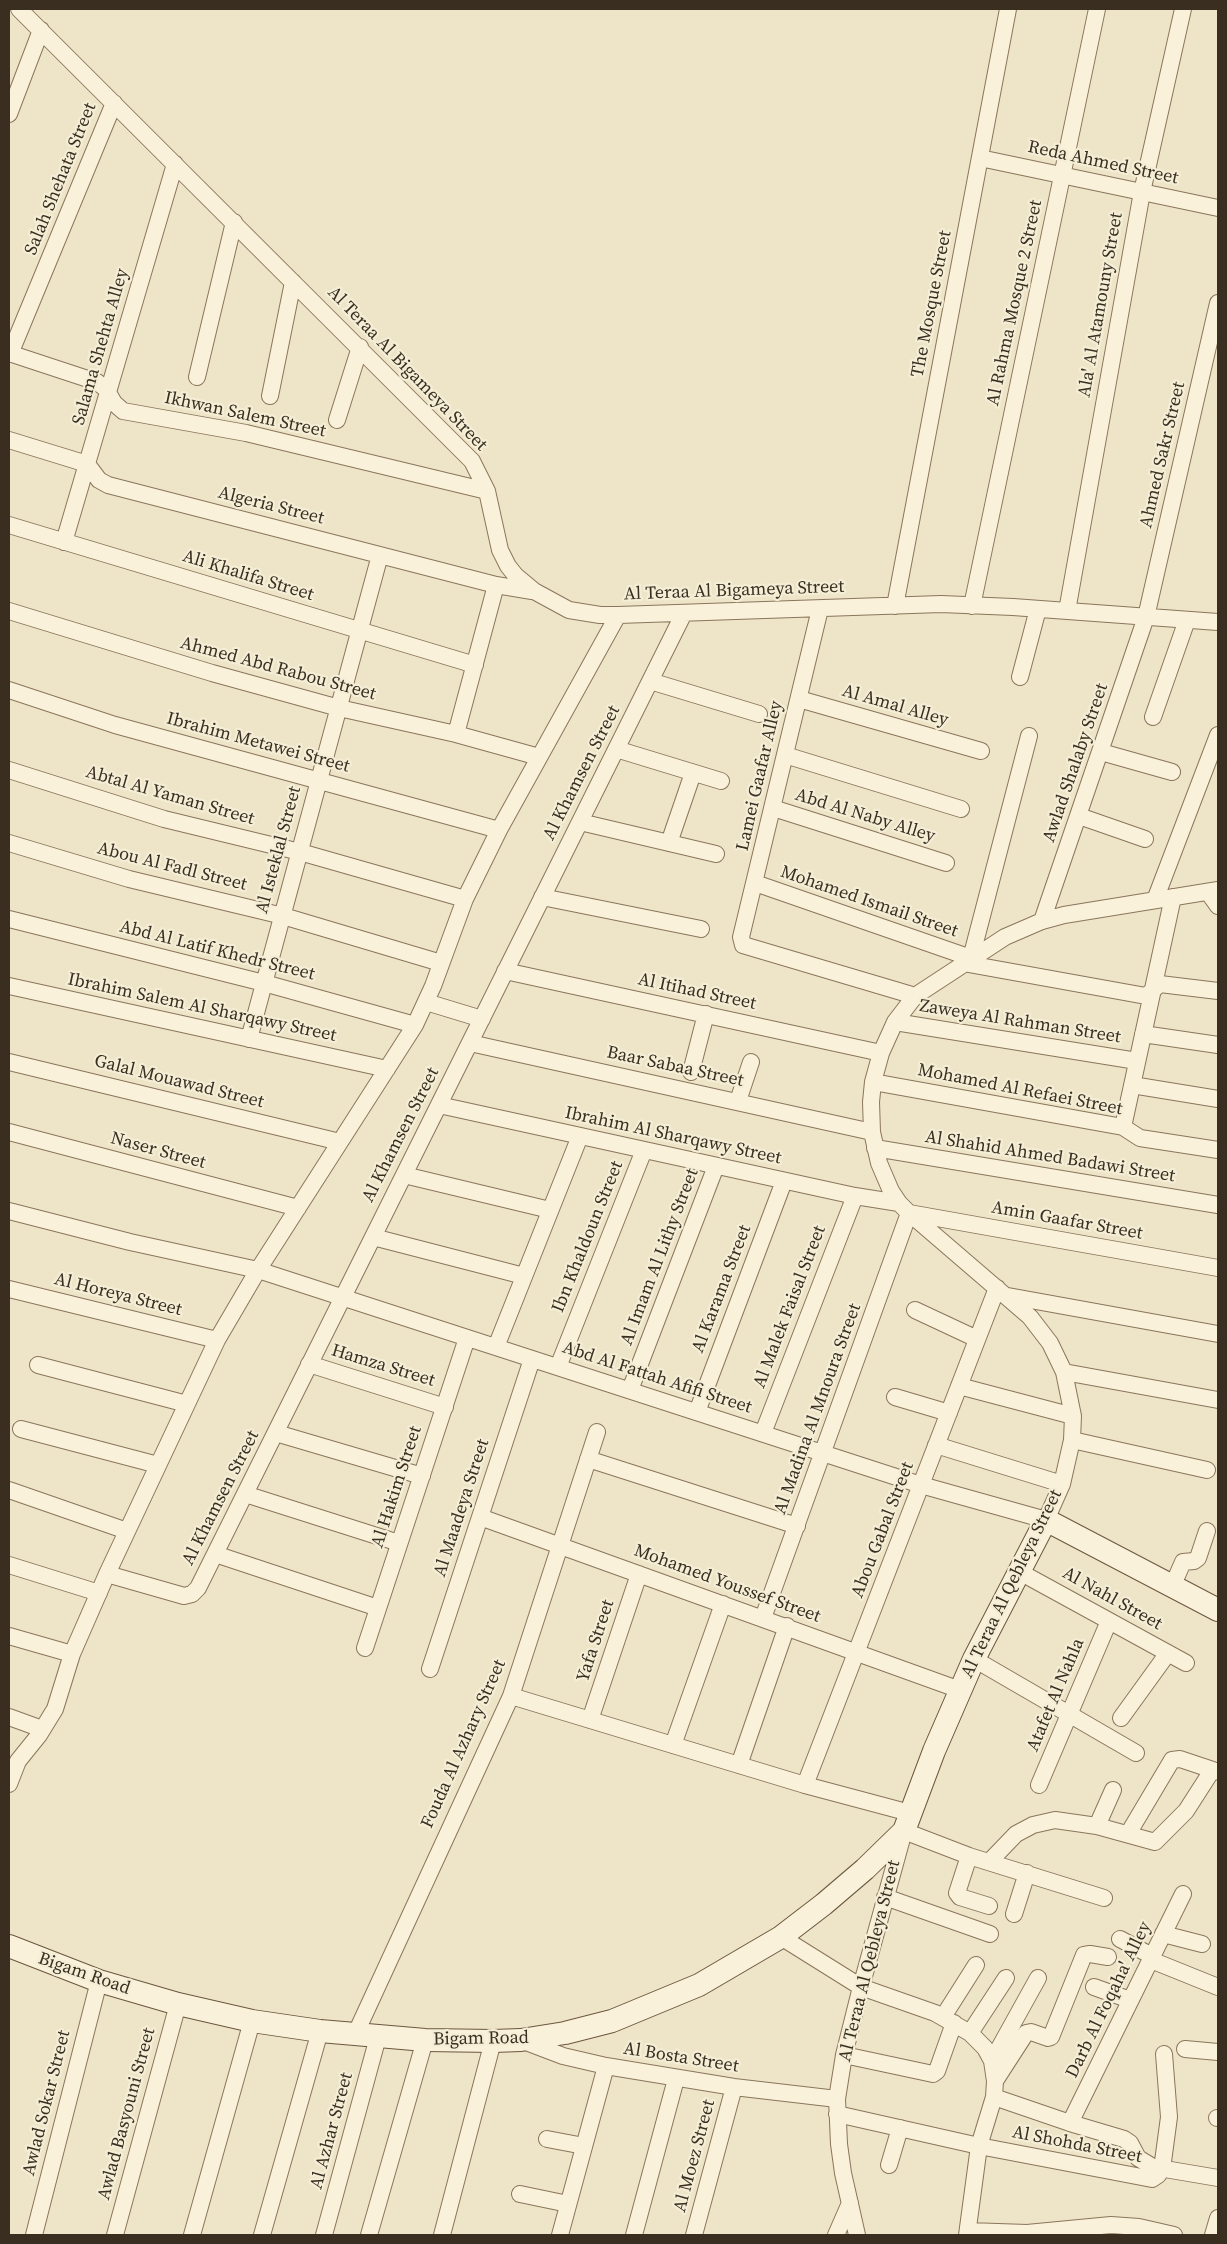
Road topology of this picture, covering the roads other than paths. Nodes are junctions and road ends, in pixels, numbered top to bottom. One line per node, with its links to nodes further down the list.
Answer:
1 (19, 9): 5 (street, Al Teraa Al Bigameya Street)
2 (1008, 9): 8 (street, The Mosque Street)
3 (1097, 9): 10 (street, Al Rahma Mosque 2 Street)
4 (1184, 9): 11 (street, Ala' Al Atamouny Street)
5 (41, 30): 6 (street, Al Teraa Al Bigameya Street); 7 (street)
6 (114, 103): 9 (street, Al Teraa Al Bigameya Street); 17 (street, Salah Shehata Street)
7 (9, 114)
8 (980, 158): 10 (street, Reda Ahmed Street); 30 (street, The Mosque Street)
9 (175, 164): 13 (street, Al Teraa Al Bigameya Street); 19 (street, Salama Shehta Alley)
10 (1062, 175): 11 (street, Reda Ahmed Street); 31 (street, Al Rahma Mosque 2 Street)
11 (1142, 192): 12 (street, Reda Ahmed Street); 35 (street, Ala' Al Atamouny Street)
12 (1218, 208)
13 (234, 222): 14 (street, Al Teraa Al Bigameya Street); 18 (street)
14 (293, 282): 16 (street, Al Teraa Al Bigameya Street); 20 (street)
15 (1218, 303): 38 (street, Ahmed Sakr Street)
16 (360, 347): 21 (street); 24 (street, Al Teraa Al Bigameya Street)
17 (10, 354): 19 (street, Ikhwan Salem Street)
18 (197, 377)
19 (108, 392): 23 (street, Salama Shehta Alley); 24 (street, Ikhwan Salem Street)
20 (270, 396)
21 (337, 420)
22 (9, 440): 23 (street)
23 (87, 464): 26 (street, Salama Shehta Alley); 27 (street, Algeria Street)
24 (487, 491): 29 (street, Al Teraa Al Bigameya Street)
25 (9, 525): 26 (street, Ali Khalifa Street)
26 (64, 542): 41 (street, Ali Khalifa Street)
27 (380, 555): 28 (street, Algeria Street); 41 (street, Al Isteklal Street)
28 (496, 585): 29 (street, Algeria Street); 42 (street)
29 (534, 591): 37 (street, Al Teraa Al Bigameya Street)
30 (894, 606): 31 (street, Al Teraa Al Bigameya Street); 32 (street, Al Teraa Al Bigameya Street)
31 (972, 606): 33 (street, Al Teraa Al Bigameya Street)
32 (820, 609): 36 (street, Al Teraa Al Bigameya Street); 46 (street, Lamei Gaafar Alley)
33 (1038, 609): 35 (street, Al Teraa Al Bigameya Street); 43 (street)
34 (9, 611): 47 (street, Ahmed Abd Rabou Street)
35 (1067, 611): 38 (street, Al Teraa Al Bigameya Street)
36 (684, 614): 37 (street, Al Teraa Al Bigameya Street); 44 (street, Al Khamsen Street)
37 (618, 615): 57 (street)
38 (1146, 617): 39 (street, Al Teraa Al Bigameya Street); 55 (street, Awlad Shalaby Street)
39 (1187, 620): 40 (street, Al Teraa Al Bigameya Street); 49 (street)
40 (1218, 622)
41 (359, 630): 42 (street, Ali Khalifa Street); 47 (street, Al Isteklal Street)
42 (475, 665): 50 (street)
43 (1020, 677)
44 (650, 681): 48 (street); 53 (street, Al Khamsen Street)
45 (9, 690): 61 (street, Ibrahim Metawei Street)
46 (799, 699): 54 (street, Al Amal Alley); 56 (street, Lamei Gaafar Alley)
47 (339, 708): 50 (street, Ahmed Abd Rabou Street); 61 (street, Al Isteklal Street)
48 (759, 714)
49 (1153, 717)
50 (456, 734): 57 (street, Ahmed Abd Rabou Street)
51 (1218, 735): 79 (street)
52 (1029, 736): 85 (street)
53 (616, 749): 60 (street); 66 (street, Al Khamsen Street)
54 (980, 750)
55 (1101, 752): 59 (street); 65 (street, Awlad Shalaby Street)
56 (785, 755): 63 (street, Lamei Gaafar Alley); 64 (street)
57 (539, 757): 67 (street)
58 (9, 770): 71 (street, Abtal Al Yaman Street)
59 (1172, 772)
60 (693, 773): 62 (street); 70 (street)
61 (319, 780): 67 (street, Ibrahim Metawei Street); 71 (street, Al Isteklal Street)
62 (721, 781)
63 (773, 808): 73 (street, Abd Al Naby Alley); 74 (street, Lamei Gaafar Alley)
64 (961, 809)
65 (1079, 816): 68 (street); 83 (street, Awlad Shalaby Street)
66 (580, 822): 70 (street); 76 (street, Al Khamsen Street)
67 (499, 830): 78 (street)
68 (1145, 839)
69 (9, 843): 81 (street, Abou Al Fadl Street)
70 (669, 843): 72 (street)
71 (300, 852): 78 (street, Abtal Al Yaman Street); 81 (street, Al Isteklal Street)
72 (716, 854)
73 (946, 863)
74 (755, 883): 85 (street, Mohamed Ismail Street); 92 (street, Lamei Gaafar Alley)
75 (1213, 891): 77 (street, Al Teraa Al Qebleya Street); 80 (street)
76 (542, 897): 84 (street); 87 (street, Al Khamsen Street)
77 (1173, 897): 79 (street, Al Teraa Al Qebleya Street); 91 (street)
78 (465, 899): 86 (street)
79 (1155, 900): 83 (street, Al Teraa Al Qebleya Street)
80 (1218, 906)
81 (282, 916): 86 (street, Abou Al Fadl Street); 88 (street, Al Isteklal Street)
82 (9, 919): 88 (street, Abd Al Latif Khedr Street)
83 (1042, 921): 85 (street, Al Teraa Al Qebleya Street)
84 (701, 929)
85 (967, 961): 91 (street, Mohamed Ismail Street); 92 (street, Al Teraa Al Qebleya Street)
86 (441, 963): 93 (street)
87 (505, 971): 94 (street, Al Itihad Street); 95 (street, Al Khamsen Street)
88 (264, 983): 97 (street, Abd Al Latif Khedr Street); 99 (street, Al Isteklal Street)
89 (9, 986): 99 (street, Ibrahim Salem Al Sharqawy Street)
90 (1218, 991): 91 (street, Mohamed Ismail Street)
91 (1152, 992): 98 (street)
92 (916, 996): 96 (street, Al Teraa Al Qebleya Street)
93 (426, 1002): 95 (street); 97 (street)
94 (706, 1014): 102 (street, Al Itihad Street); 107 (street)
95 (482, 1019): 100 (street, Al Khamsen Street)
96 (896, 1022): 102 (street, Al Teraa Al Qebleya Street); 103 (street, Zaweya Al Rahman Street)
97 (415, 1025): 106 (street)
98 (1143, 1034): 101 (street); 103 (street)
99 (249, 1039): 106 (street, Ibrahim Salem Al Sharqawy Street)
100 (470, 1043): 111 (street, Baar Sabaa Street); 112 (street, Al Khamsen Street)
101 (1218, 1045)
102 (881, 1053): 108 (street, Al Teraa Al Qebleya Street)
103 (1137, 1061): 109 (street)
104 (9, 1062): 117 (street, Galal Mouawad Street)
105 (751, 1062): 111 (street)
106 (387, 1069): 117 (street)
107 (690, 1072)
108 (873, 1082): 113 (street, Mohamed Al Refaei Street); 115 (street, Al Teraa Al Qebleya Street)
109 (1132, 1085): 110 (street); 113 (street)
110 (1218, 1099)
111 (738, 1101): 115 (street, Baar Sabaa Street)
112 (439, 1105): 116 (street, Ibrahim Al Sharqawy Street); 122 (street, Al Khamsen Street)
113 (1123, 1128): 120 (street, Mohamed Al Refaei Street)
114 (9, 1132): 126 (street, Naser Street)
115 (872, 1132): 118 (street, Al Teraa Al Qebleya Street)
116 (580, 1136): 119 (street, Ibrahim Al Sharqawy Street); 128 (street)
117 (340, 1142): 126 (street)
118 (875, 1148): 125 (street, Al Shahid Ahmed Badawi Street); 127 (street, Al Teraa Al Qebleya Street)
119 (644, 1150): 121 (street, Ibrahim Al Sharqawy Street); 146 (street, Ibn Khaldoun Street)
120 (1218, 1150)
121 (716, 1166): 123 (street, Ibrahim Al Sharqawy Street); 149 (street, Al Imam Al Lithy Street)
122 (404, 1174): 128 (street); 130 (street, Al Khamsen Street)
123 (784, 1181): 124 (street, Ibrahim Al Sharqawy Street); 154 (street, Al Karama Street)
124 (855, 1196): 127 (street, Ibrahim Al Sharqawy Street); 160 (street, Al Malek Faisal Street)
125 (1218, 1205)
126 (298, 1208): 132 (street)
127 (904, 1208): 131 (street, Amin Gaafar Street); 135 (street, Al Teraa Al Qebleya Street); 163 (street, Al Madina Al Mnoura Street)
128 (550, 1210): 133 (street)
129 (9, 1211): 132 (street, Abd Al Fattah Afifi Street)
130 (373, 1237): 133 (street); 136 (street, Al Khamsen Street)
131 (1218, 1268)
132 (258, 1270): 136 (street, Abd Al Fattah Afifi Street); 141 (street)
133 (524, 1276): 142 (street)
134 (9, 1289): 141 (street, Al Horeya Street)
135 (1001, 1292): 138 (street); 140 (street, Abou Gabal Street); 147 (street, Al Teraa Al Qebleya Street)
136 (343, 1298): 139 (street, Abd Al Fattah Afifi Street); 144 (street, Al Khamsen Street)
137 (915, 1310): 140 (street)
138 (1218, 1334)
139 (467, 1338): 142 (street, Abd Al Fattah Afifi Street); 153 (street, Al Hakim Street)
140 (977, 1339): 148 (street, Abou Gabal Street)
141 (217, 1340): 152 (street)
142 (496, 1347): 143 (street, Abd Al Fattah Afifi Street)
143 (532, 1359): 146 (street, Abd Al Fattah Afifi Street); 172 (street, Al Maadeya Street)
144 (309, 1364): 153 (street, Hamza Street); 159 (street, Al Khamsen Street)
145 (38, 1365): 152 (street)
146 (558, 1367): 149 (street, Abd Al Fattah Afifi Street)
147 (1064, 1372): 151 (street); 156 (street, Al Teraa Al Qebleya Street)
148 (959, 1386): 155 (street, Abou Gabal Street); 156 (street)
149 (630, 1390): 154 (street, Abd Al Fattah Afifi Street)
150 (895, 1397): 155 (street)
151 (1218, 1400)
152 (187, 1404): 165 (street)
153 (445, 1407): 167 (street, Al Hakim Street)
154 (697, 1412): 160 (street, Abd Al Fattah Afifi Street)
155 (949, 1413): 162 (street, Abou Gabal Street)
156 (1073, 1416): 161 (street, Al Teraa Al Qebleya Street)
157 (21, 1429): 165 (street)
158 (597, 1432): 164 (street, Fouda Al Azhary Street)
159 (276, 1433): 167 (street); 171 (street, Al Khamsen Street)
160 (763, 1433): 163 (street, Abd Al Fattah Afifi Street)
161 (1072, 1440): 166 (street); 169 (street, Al Teraa Al Qebleya Street)
162 (936, 1445): 168 (street, Abou Gabal Street); 169 (street)
163 (823, 1453): 168 (street, Abd Al Fattah Afifi Street); 174 (street, Al Madina Al Mnoura Street)
164 (588, 1459): 174 (street); 178 (street, Fouda Al Azhary Street)
165 (158, 1465): 175 (street)
166 (1207, 1470)
167 (422, 1476): 177 (street, Al Hakim Street)
168 (921, 1484): 173 (street, Abd Al Fattah Afifi Street); 194 (street, Abou Gabal Street)
169 (1062, 1484): 173 (street, Al Teraa Al Qebleya Street)
170 (9, 1490): 175 (street)
171 (245, 1494): 177 (street); 179 (street, Al Khamsen Street)
172 (480, 1516): 178 (street, Mohamed Youssef Street); 199 (street, Al Maadeya Street)
173 (1046, 1520): 181 (main road, Al Teraa Al Qebleya Street); 184 (main road)
174 (797, 1526): 189 (street, Al Madina Al Mnoura Street)
175 (128, 1530): 182 (street)
176 (1207, 1531): 184 (street)
177 (399, 1543): 188 (street, Al Hakim Street)
178 (560, 1545): 183 (street, Mohamed Youssef Street); 201 (street, Fouda Al Azhary Street)
179 (215, 1554): 182 (street, Al Khamsen Street); 188 (street)
180 (9, 1564): 185 (street)
181 (1018, 1571): 190 (street, Al Nahl Street); 197 (main road, Al Teraa Al Qebleya Street)
182 (107, 1574): 185 (street)
183 (639, 1574): 186 (street, Mohamed Youssef Street); 205 (street, Yafa Street)
184 (1172, 1587): 187 (main road)
185 (99, 1593): 196 (street)
186 (723, 1604): 189 (street, Mohamed Youssef Street); 207 (street)
187 (1218, 1607)
188 (378, 1608): 193 (street, Al Hakim Street)
189 (763, 1618): 191 (street, Mohamed Youssef Street)
190 (1109, 1621): 195 (street, Al Nahl Street); 202 (street, Atafet Al Nahla)
191 (787, 1626): 194 (street, Mohamed Youssef Street); 209 (street)
192 (9, 1636): 196 (street)
193 (365, 1648)
194 (857, 1652): 200 (street, Mohamed Youssef Street); 212 (street, Abou Gabal Street)
195 (1168, 1653): 198 (street, Al Nahl Street); 204 (street)
196 (72, 1654): 206 (street)
197 (974, 1658): 200 (main road, Al Teraa Al Qebleya Street); 202 (street)
198 (1186, 1663)
199 (430, 1669)
200 (960, 1690): 215 (main road, Al Teraa Al Qebleya Street)
201 (511, 1696): 205 (street); 247 (street, Fouda Al Azhary Street)
202 (1070, 1714): 208 (street); 213 (street, Atafet Al Nahla)
203 (9, 1717): 206 (street)
204 (1121, 1718)
205 (590, 1720): 207 (street)
206 (42, 1729): 211 (street)
207 (673, 1745): 209 (street)
208 (1136, 1753)
209 (739, 1765): 212 (street)
210 (1216, 1770): 217 (street); 217 (street)
211 (9, 1784)
212 (805, 1785): 215 (street)
213 (1039, 1785)
214 (1113, 1790): 216 (street)
215 (907, 1822): 218 (street); 222 (street, Al Teraa Al Qebleya Street); 228 (main road, Bigam Road)
216 (1097, 1826): 217 (street); 219 (street)
217 (1128, 1834)
218 (969, 1856): 219 (street); 224 (street)
219 (989, 1862): 220 (street)
220 (1026, 1873): 223 (street); 225 (street)
221 (1183, 1894): 227 (street, Darb Al Foqaha' Alley)
222 (885, 1897): 226 (street); 238 (street, Al Teraa Al Qebleya Street)
223 (1104, 1898)
224 (989, 1906)
225 (1014, 1914)
226 (990, 1934)
227 (1163, 1934): 230 (street); 233 (street, Darb Al Foqaha' Alley)
228 (781, 1937): 238 (street); 250 (main road, Bigam Road)
229 (1120, 1939): 233 (street)
230 (1202, 1944)
231 (9, 1946): 237 (main road, Bigam Road)
232 (1108, 1957): 260 (street)
233 (1152, 1958): 240 (street); 241 (street, Darb Al Foqaha' Alley)
234 (976, 1965): 243 (street)
235 (1006, 1978): 246 (street)
236 (1038, 1978): 256 (street)
237 (99, 1981): 242 (main road, Bigam Road); 276 (street, Awlad Sokar Street)
238 (861, 1987): 243 (street); 255 (street, Al Teraa Al Qebleya Street)
239 (1094, 1987): 241 (street)
240 (1218, 1987)
241 (1130, 2000): 262 (street, Darb Al Foqaha' Alley)
242 (178, 2004): 244 (main road, Bigam Road); 277 (street, Awlad Basyouni Street)
243 (949, 2020): 246 (street); 255 (street)
244 (252, 2021): 245 (main road, Bigam Road); 278 (street)
245 (320, 2031): 247 (main road, Bigam Road); 279 (street)
246 (970, 2033): 256 (street)
247 (355, 2035): 248 (main road, Bigam Road)
248 (378, 2037): 249 (main road, Bigam Road); 280 (street, Al Azhar Street)
249 (425, 2040): 251 (main road, Bigam Road); 281 (street)
250 (522, 2040): 251 (main road, Bigam Road); 257 (street, Al Bosta Street)
251 (493, 2041): 282 (street)
252 (1185, 2049): 253 (street)
253 (1218, 2052)
254 (1164, 2054): 268 (street)
255 (844, 2055): 261 (street, Al Teraa Al Qebleya Street)
256 (992, 2061): 260 (street)
257 (606, 2066): 258 (street, Al Bosta Street); 265 (street)
258 (676, 2078): 259 (street, Al Bosta Street); 284 (street)
259 (734, 2087): 261 (street, Al Bosta Street); 285 (street, Al Moez Street)
260 (994, 2089): 262 (street); 266 (street)
261 (837, 2106): 263 (street, Al Bosta Street); 271 (street, Al Teraa Al Qebleya Street)
262 (1070, 2123): 268 (street)
263 (900, 2128): 266 (street, Al Shohda Street); 267 (street)
264 (547, 2139): 265 (street)
265 (584, 2146): 272 (street)
266 (979, 2146): 268 (street, Al Shohda Street); 275 (street)
267 (889, 2166)
268 (1162, 2169): 269 (street)
269 (1218, 2178)
270 (520, 2194): 272 (street)
271 (850, 2203): 286 (street); 287 (street, Al Teraa Al Qebleya Street)
272 (568, 2204): 283 (street)
273 (1218, 2218): 289 (street)
274 (1127, 2230): 275 (street); 288 (street)
275 (968, 2233)
276 (34, 2235)
277 (115, 2235)
278 (192, 2235)
279 (262, 2235)
280 (324, 2235)
281 (369, 2235)
282 (442, 2235)
283 (560, 2235)
284 (634, 2235)
285 (694, 2235)
286 (836, 2235)
287 (857, 2235)
288 (1174, 2235)
289 (1213, 2235)

